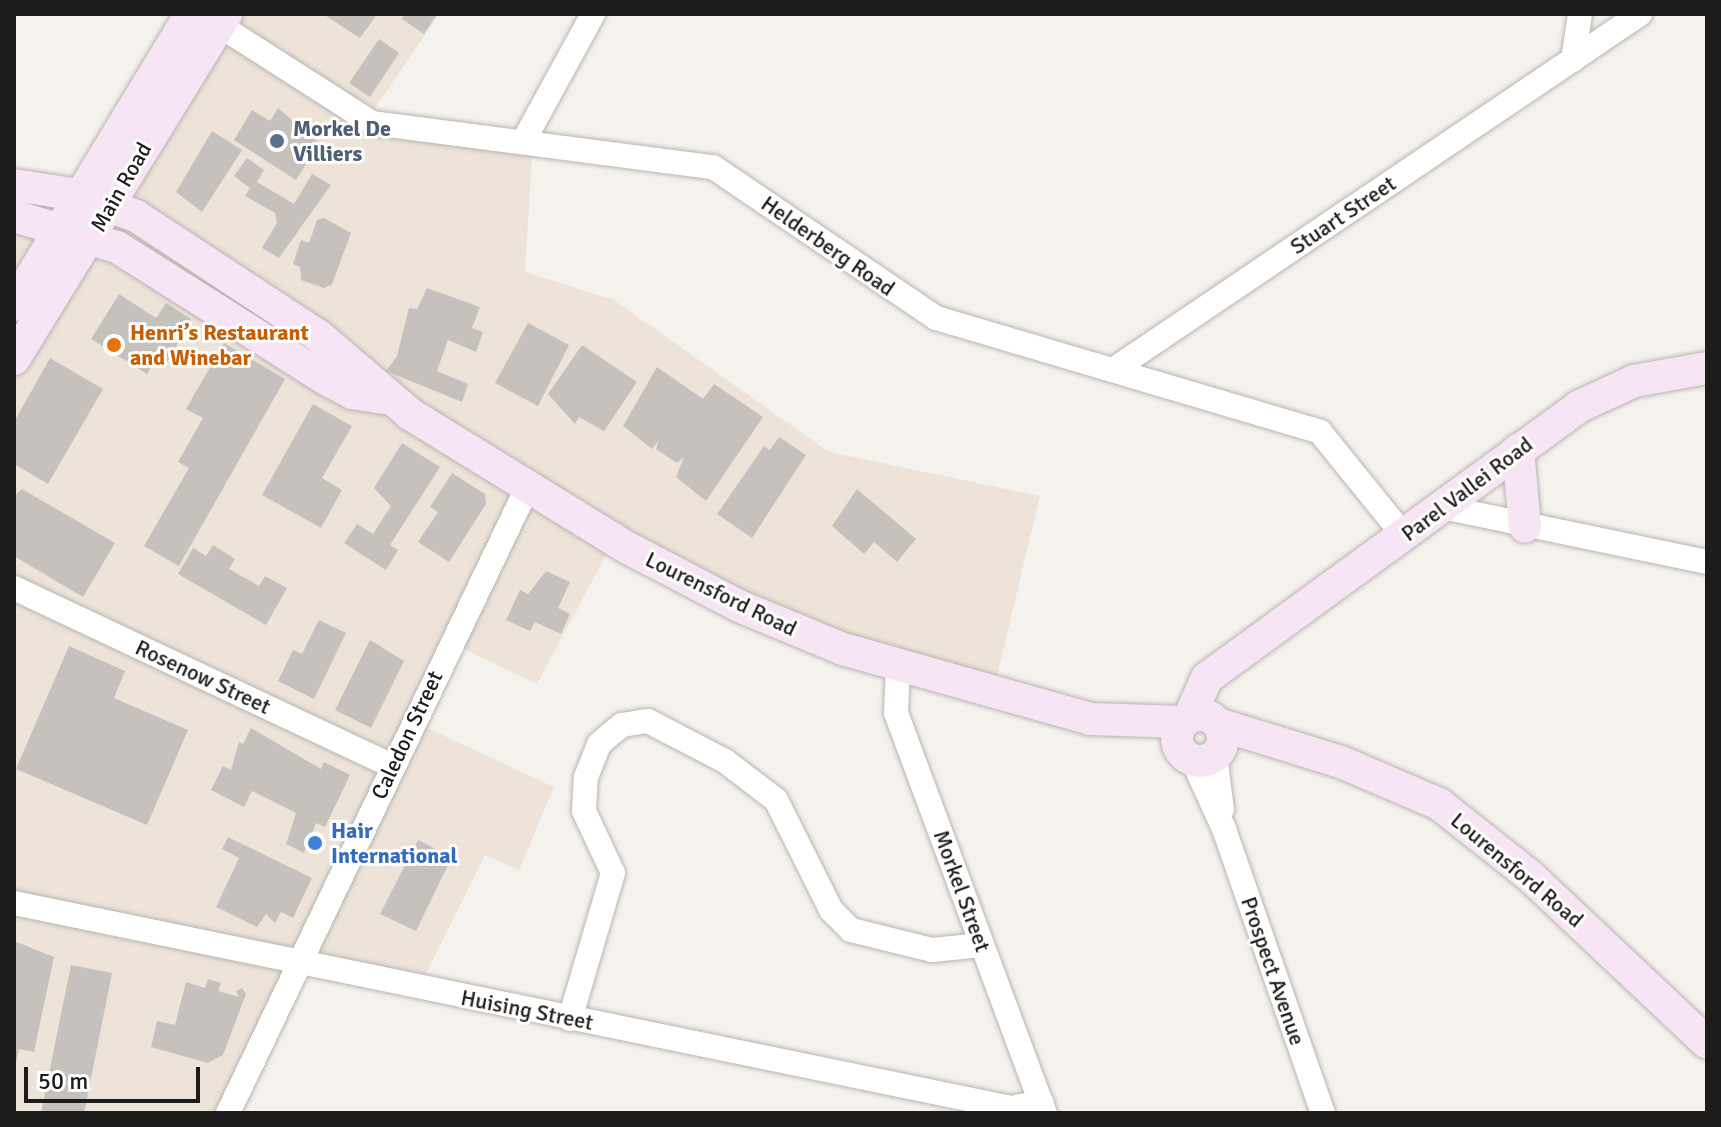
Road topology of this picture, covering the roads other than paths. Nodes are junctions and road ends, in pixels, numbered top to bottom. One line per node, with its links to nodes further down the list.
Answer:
1 (593, 14): 6 (street)
2 (1580, 14): 5 (street)
3 (1640, 14): 5 (street, Stuart Street)
4 (212, 18): 6 (street, Helderberg Road); 8 (street, Main Road); 9 (street, Main Road)
5 (1573, 60): 16 (street, Stuart Street)
6 (523, 142): 16 (street, Helderberg Road)
7 (14, 185): 8 (street, Lourensford Road)
8 (78, 195): 9 (street, Lourensford Road); 11 (street, Main Road)
9 (110, 205): 12 (street, Main Road); 17 (street, Lourensford Road)
10 (14, 216): 11 (street, Lourensford Road)
11 (62, 226): 12 (street, Lourensford Road); 13 (street, Main Road)
12 (93, 236): 14 (street, Main Road); 17 (street, Lourensford Road)
13 (14, 305)
14 (14, 359)
15 (1707, 368): 18 (street, Parel Vallei Road)
16 (1113, 370): 22 (street, Helderberg Road)
17 (385, 398): 19 (street, Lourensford Road)
18 (1518, 450): 20 (street, Parel Vallei Road); 21 (street)
19 (527, 488): 26 (street, Lourensford Road); 30 (street, Caledon Street)
20 (1442, 507): 21 (street); 22 (street, Parel Vallei Road)
21 (1525, 527): 23 (street)
22 (1405, 537): 25 (street, Parel Vallei Road)
23 (1707, 562)
24 (14, 588): 30 (street, Rosenow Street)
25 (1247, 653): 27 (street, Parel Vallei Road); 29 (street, Parel Vallei Road)
26 (898, 665): 28 (street, Lourensford Road); 32 (street, Morkel Street)
27 (1207, 678): 28 (street, Parel Vallei Road); 29 (street)
28 (1104, 720): 29 (street, Lourensford Road)
29 (1201, 738): 35 (street, Lourensford Road); 38 (street, Prospect Avenue)
30 (392, 766): 33 (street, Caledon Street)
31 (14, 903): 33 (street, Huising Street)
32 (982, 945): 34 (street); 36 (street, Morkel Street)
33 (298, 965): 34 (street, Huising Street); 37 (street, Caledon Street)
34 (570, 1019): 36 (street, Huising Street)
35 (1707, 1043)
36 (1043, 1108)
37 (228, 1113)
38 (1323, 1113)

